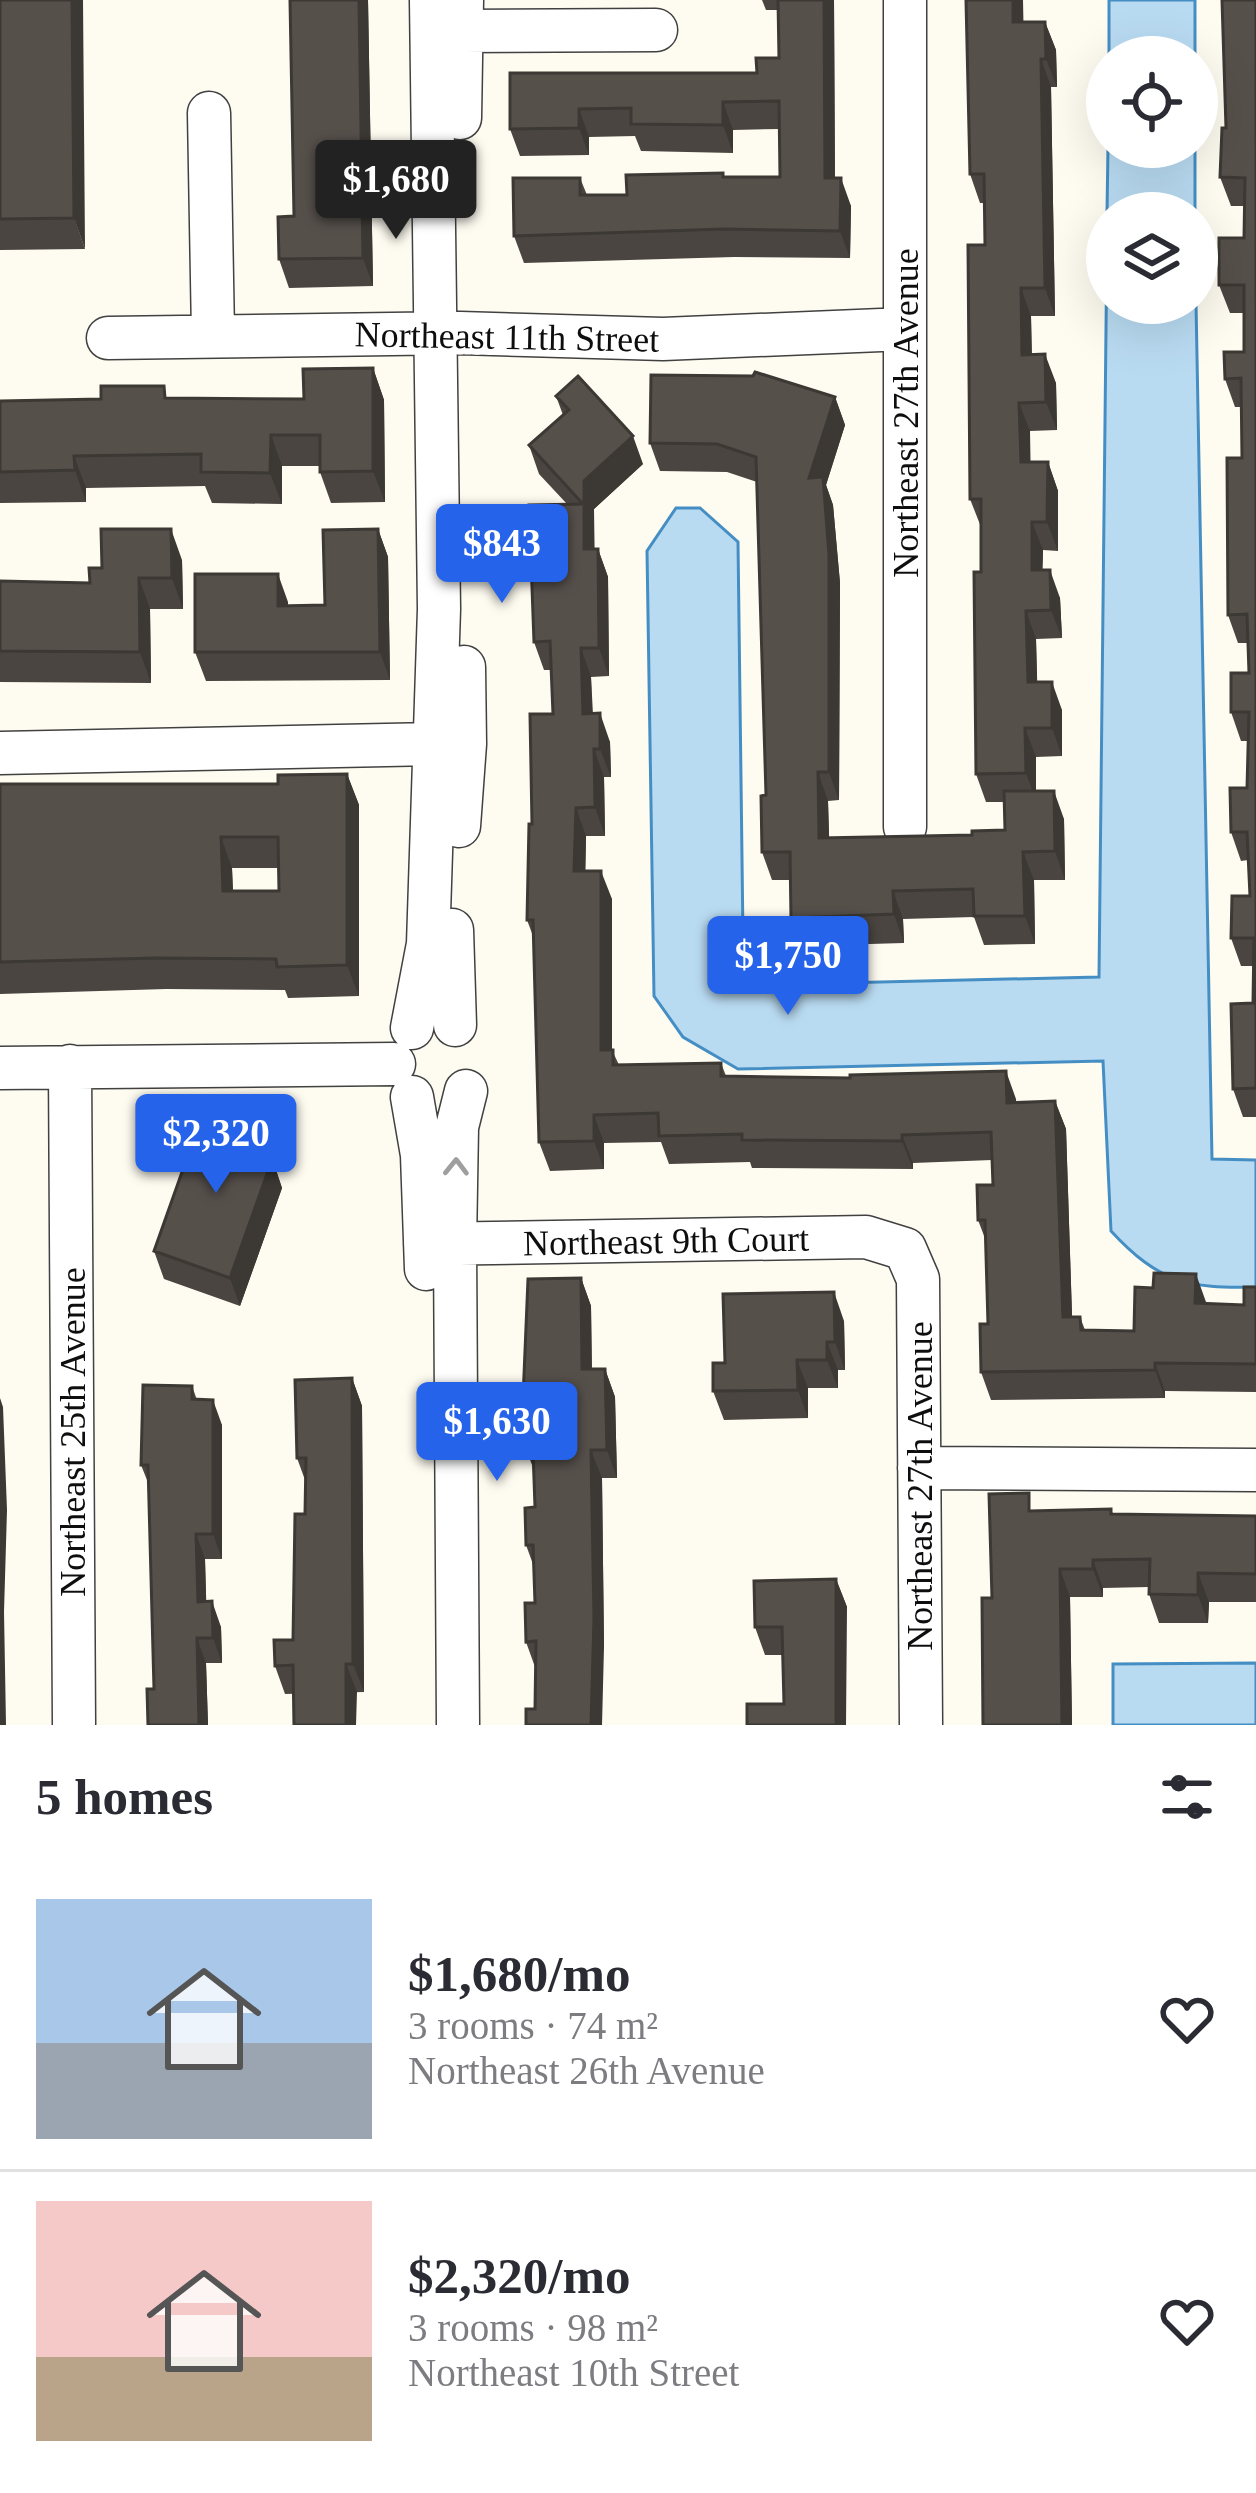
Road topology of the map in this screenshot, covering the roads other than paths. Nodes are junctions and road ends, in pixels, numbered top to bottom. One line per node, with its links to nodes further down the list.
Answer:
1 (431, 0): 8 (street)
2 (905, 0): 6 (street, Northeast 27th Avenue)
3 (462, 16): 4 (street); 8 (street)
4 (656, 31)
5 (209, 113): 7 (street)
6 (905, 329): 8 (street, Northeast 11th Street); 12 (street, Northeast 27th Avenue)
7 (213, 334): 8 (street, Northeast 11th Street); 9 (street, Northeast 11th Street)
8 (448, 334): 10 (street)
9 (108, 338)
10 (450, 744): 11 (street); 13 (street); 14 (street)
11 (0, 753)
12 (905, 827)
13 (455, 1025): 14 (street); 17 (street)
14 (406, 1063): 15 (street); 17 (street); 18 (street)
15 (70, 1066): 16 (street); 22 (street, Northeast 25th Avenue)
16 (0, 1068)
17 (466, 1091): 18 (street, one-way to 17)
18 (440, 1244): 19 (street, Northeast 9th Court); 23 (street); 24 (street)
19 (905, 1249): 20 (street, Northeast 27th Avenue)
20 (919, 1468): 21 (street); 25 (street, Northeast 27th Avenue)
21 (1256, 1470)
22 (74, 1725)
23 (430, 1725)
24 (458, 1725)
25 (921, 1725)

